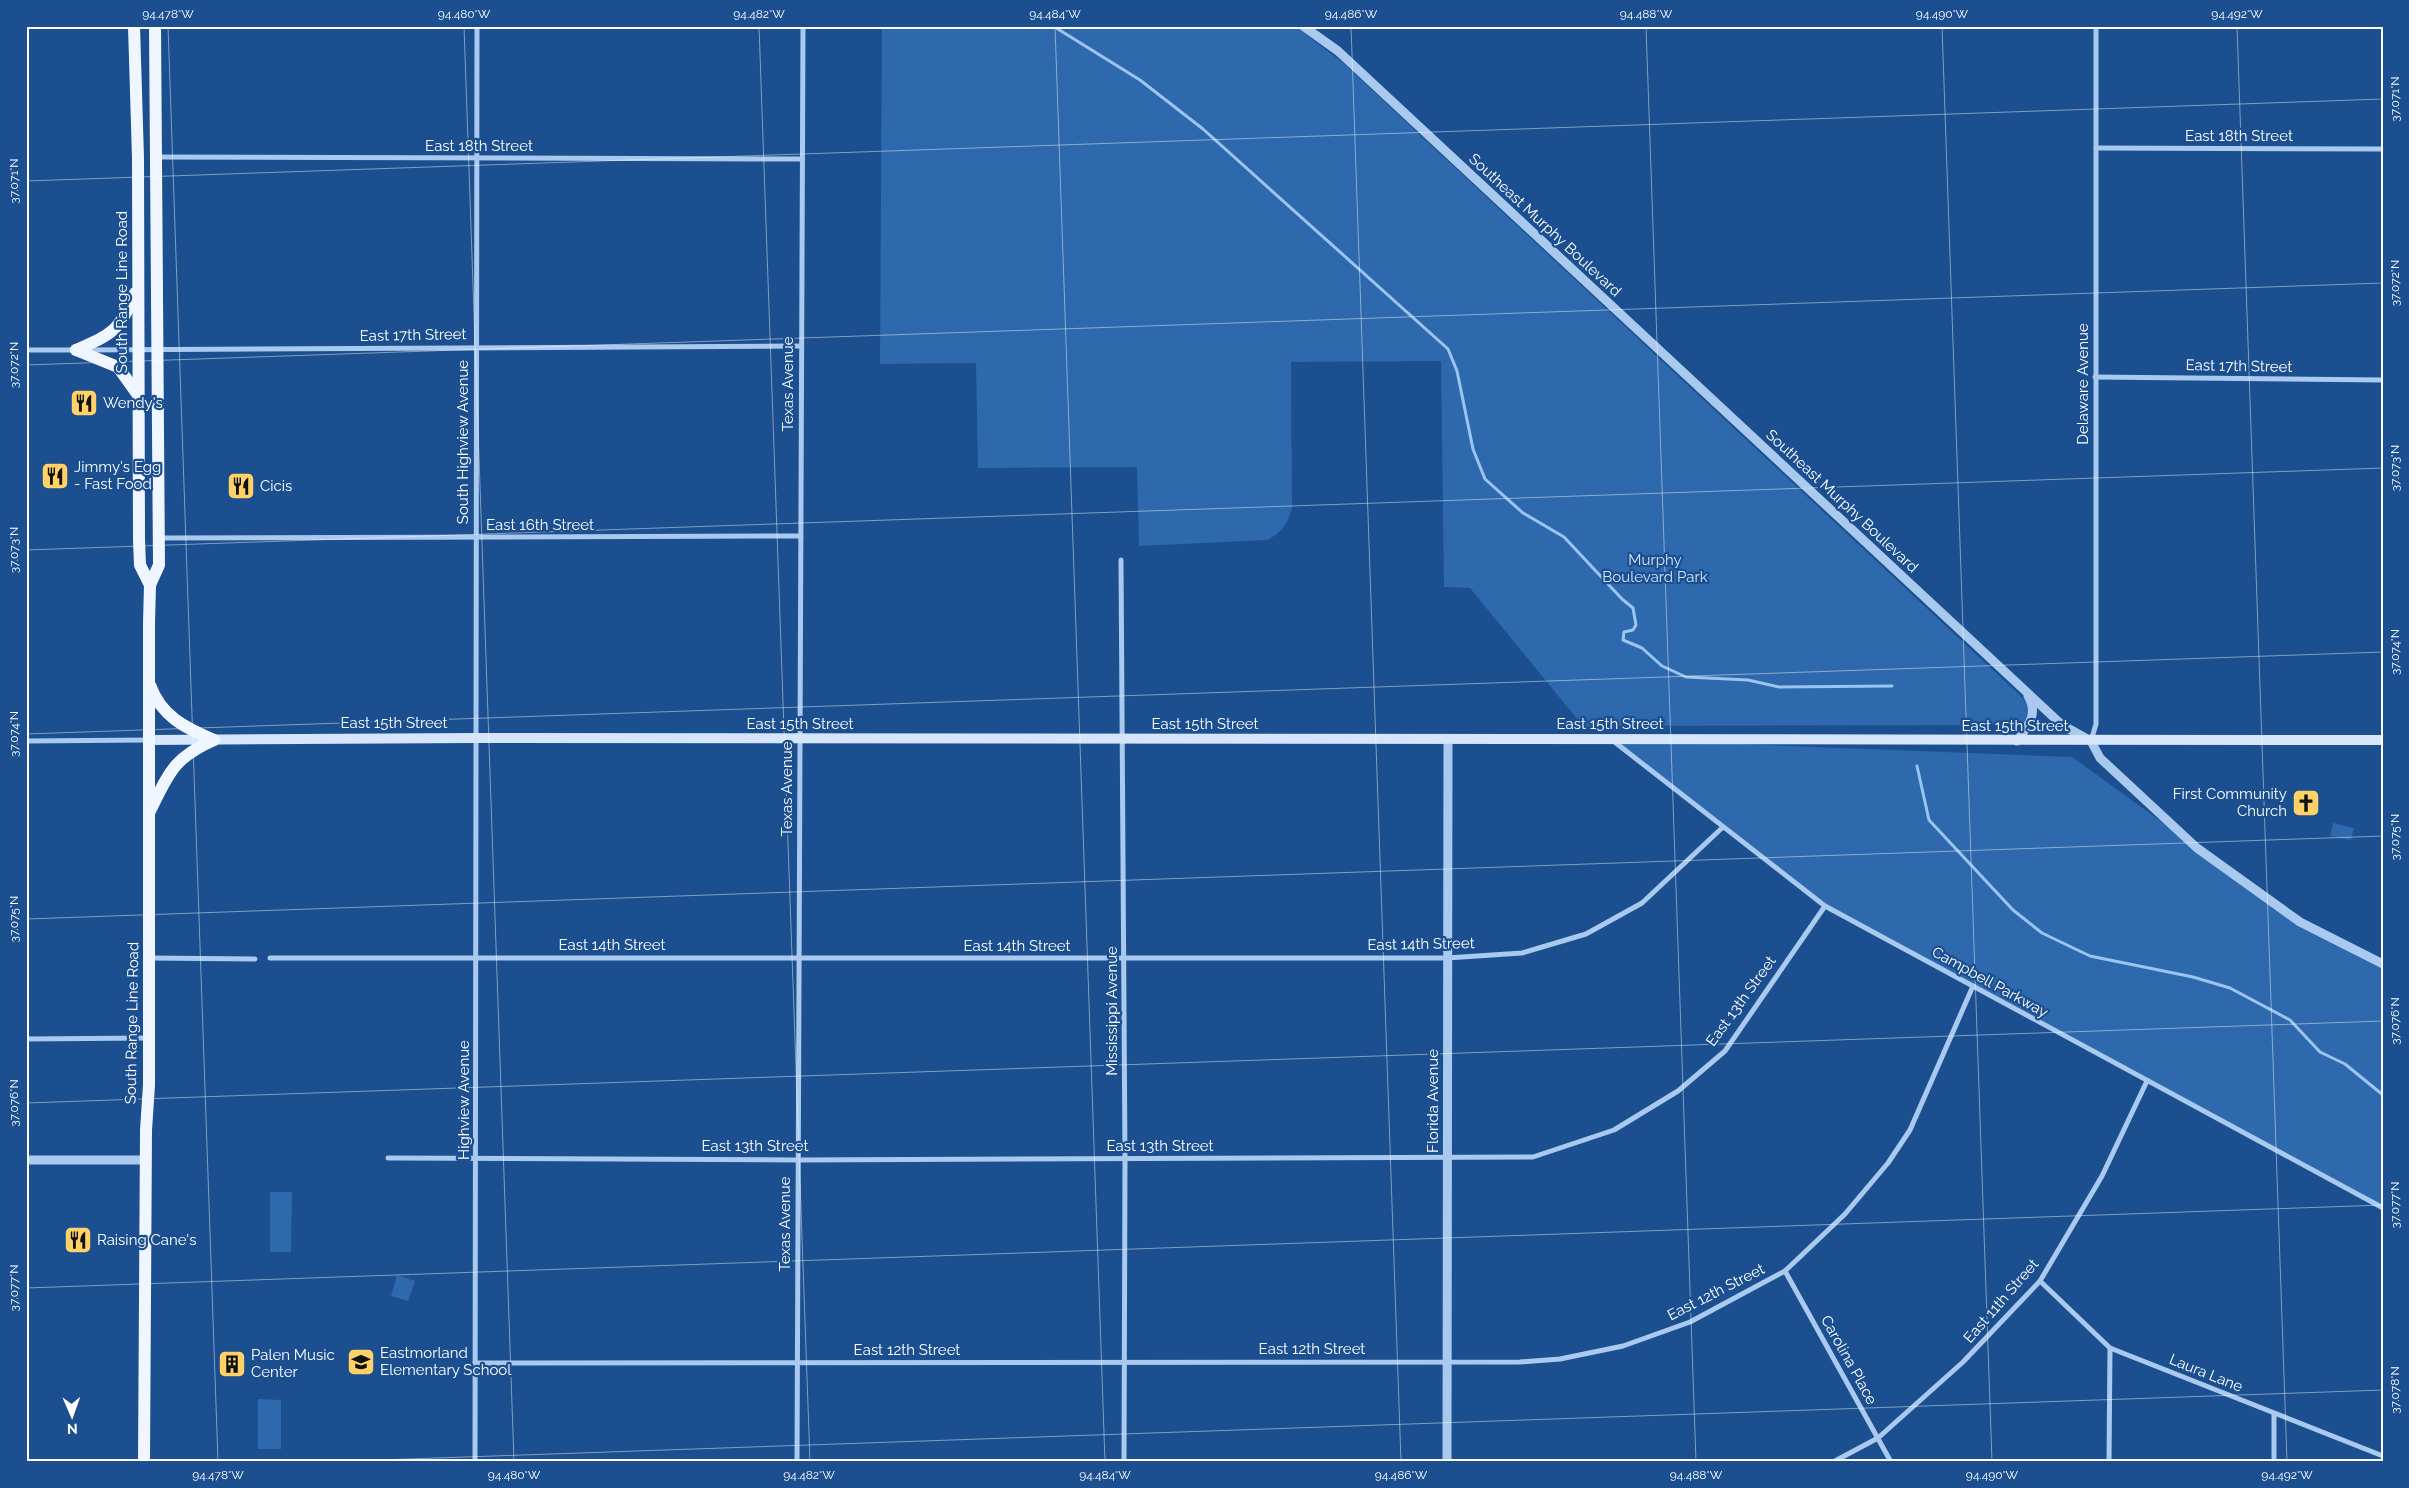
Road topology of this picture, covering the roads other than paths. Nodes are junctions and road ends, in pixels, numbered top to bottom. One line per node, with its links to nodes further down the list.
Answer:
1 (134, 26): 12 (main road, South Range Line Road)
2 (155, 26): 9 (main road, South Range Line Road)
3 (477, 26): 10 (street, South Highview Avenue)
4 (803, 26): 11 (street, Texas Avenue)
5 (1303, 26): 28 (street, Southeast Murphy Boulevard)
6 (2096, 26): 7 (street, Delaware Avenue)
7 (2096, 148): 8 (street, East 18th Street); 19 (street, Delaware Avenue)
8 (2383, 149)
9 (156, 157): 10 (street, East 18th Street); 17 (main road, South Range Line Road)
10 (476, 159): 11 (street, East 18th Street); 13 (street, South Highview Avenue)
11 (802, 160): 14 (street, Texas Avenue)
12 (138, 285): 16 (main road); 18 (main road, South Range Line Road)
13 (475, 346): 14 (street, East 17th Street); 17 (street, East 17th Street); 23 (street, South Highview Avenue)
14 (800, 346): 22 (street, Texas Avenue)
15 (26, 350): 16 (street, East 17th Street)
16 (76, 350): 18 (street, East 17th Street); 21 (main road)
17 (158, 350): 18 (street, East 17th Street); 24 (main road, South Range Line Road)
18 (138, 351): 21 (main road, South Range Line Road)
19 (2095, 377): 20 (street, East 17th Street); 39 (street, Delaware Avenue)
20 (2383, 380)
21 (139, 396): 26 (main road, South Range Line Road)
22 (800, 536): 23 (street, East 16th Street); 30 (street, Texas Avenue)
23 (475, 537): 24 (street, East 16th Street); 29 (street, South Highview Avenue)
24 (159, 538): 26 (main road, South Range Line Road)
25 (1122, 560): 31 (street, Mississippi Avenue)
26 (150, 585): 27 (main road, South Range Line Road)
27 (149, 681): 33 (main road, South Range Line Road); 34 (main road)
28 (2024, 689): 38 (street); 39 (street, Southeast Murphy Boulevard)
29 (476, 738): 30 (main road, East 15th Street); 34 (main road, East 15th Street); 43 (street, Highview Avenue)
30 (800, 739): 31 (main road, East 15th Street); 46 (street, Texas Avenue)
31 (1123, 739): 35 (main road, East 15th Street); 47 (street, Mississippi Avenue)
32 (1610, 739): 35 (main road, East 15th Street); 38 (main road, East 15th Street); 41 (street, Campbell Parkway)
33 (148, 740): 34 (main road, East 15th Street); 37 (street, East 15th Street); 40 (main road, South Range Line Road)
34 (214, 740): 40 (main road)
35 (1448, 740): 48 (street, Florida Avenue)
36 (2383, 740): 39 (main road, East 15th Street)
37 (26, 741)
38 (2016, 741): 39 (main road, East 15th Street)
39 (2091, 741): 50 (street, Southeast Murphy Boulevard)
40 (149, 813): 44 (main road, South Range Line Road)
41 (1722, 828): 42 (street, Campbell Parkway); 48 (street, East 14th Street)
42 (1825, 906): 51 (street, Campbell Parkway); 58 (street, East 13th Street)
43 (477, 957): 45 (street, East 14th Street); 46 (street, East 14th Street); 56 (street, Highview Avenue)
44 (149, 958): 49 (street); 52 (main road, South Range Line Road)
45 (270, 958)
46 (799, 958): 47 (street, East 14th Street); 61 (street, Texas Avenue)
47 (1124, 958): 48 (street, East 14th Street); 57 (street, Mississippi Avenue)
48 (1447, 958): 58 (street, Florida Avenue)
49 (255, 959)
50 (2383, 964)
51 (1973, 986): 54 (street, Campbell Parkway); 63 (street, East 12th Street)
52 (149, 1038): 53 (street); 60 (main road, South Range Line Road)
53 (26, 1039)
54 (2147, 1081): 62 (street, Campbell Parkway); 64 (street, East 11th Street)
55 (388, 1158): 56 (street, East 13th Street)
56 (476, 1158): 61 (street, East 13th Street); 69 (street, Highview Avenue)
57 (1125, 1159): 58 (street, East 13th Street); 61 (street, East 13th Street); 68 (street, Mississippi Avenue)
58 (1447, 1159): 66 (street, Florida Avenue)
59 (26, 1160): 60 (street)
60 (146, 1160): 73 (main road, South Range Line Road)
61 (798, 1160): 67 (street, Texas Avenue)
62 (2383, 1208)
63 (1785, 1271): 66 (street, East 12th Street); 71 (street, Carolina Place)
64 (2040, 1281): 65 (street, Laura Lane); 71 (street, East 11th Street)
65 (2110, 1348): 70 (street, Laura Lane); 80 (street)
66 (1447, 1361): 68 (street, East 12th Street); 77 (street, Florida Avenue)
67 (798, 1362): 68 (street, East 12th Street); 69 (street, East 12th Street); 75 (street, Texas Avenue)
68 (1124, 1362): 76 (street, Mississippi Avenue)
69 (475, 1363): 74 (street, Highview Avenue)
70 (2274, 1414): 72 (street, Laura Lane); 81 (street)
71 (1878, 1438): 78 (street, East 11th Street); 79 (street, Carolina Place)
72 (2383, 1456)
73 (144, 1462)
74 (475, 1462)
75 (797, 1462)
76 (1124, 1462)
77 (1447, 1462)
78 (1833, 1462)
79 (1891, 1462)
80 (2110, 1462)
81 (2274, 1462)

